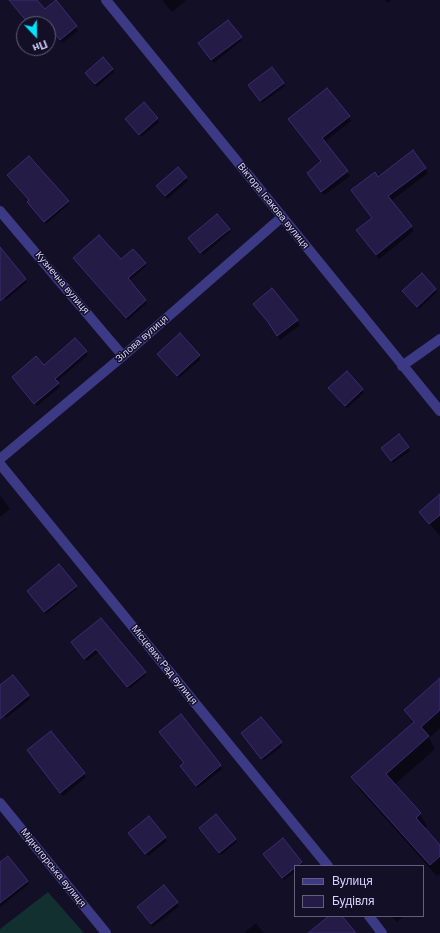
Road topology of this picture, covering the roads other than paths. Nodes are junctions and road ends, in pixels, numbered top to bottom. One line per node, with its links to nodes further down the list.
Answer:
1 (106, 0): 3 (street, Віктора Ісакова вулиця)
2 (0, 210): 5 (street, Кузнечна вулиця)
3 (282, 217): 5 (street, Зілова вулиця); 6 (street, Віктора Ісакова вулиця)
4 (440, 339): 6 (street)
5 (123, 356): 8 (street, Зілова вулиця)
6 (402, 366): 7 (street, Віктора Ісакова вулиця)
7 (440, 411)
8 (0, 459)
9 (0, 464): 11 (street, Місцевих Рад вулиця)
10 (0, 803): 13 (street, Мідногорська вулиця)
11 (327, 865)
12 (370, 917): 14 (street)
13 (106, 933)
14 (382, 933)

